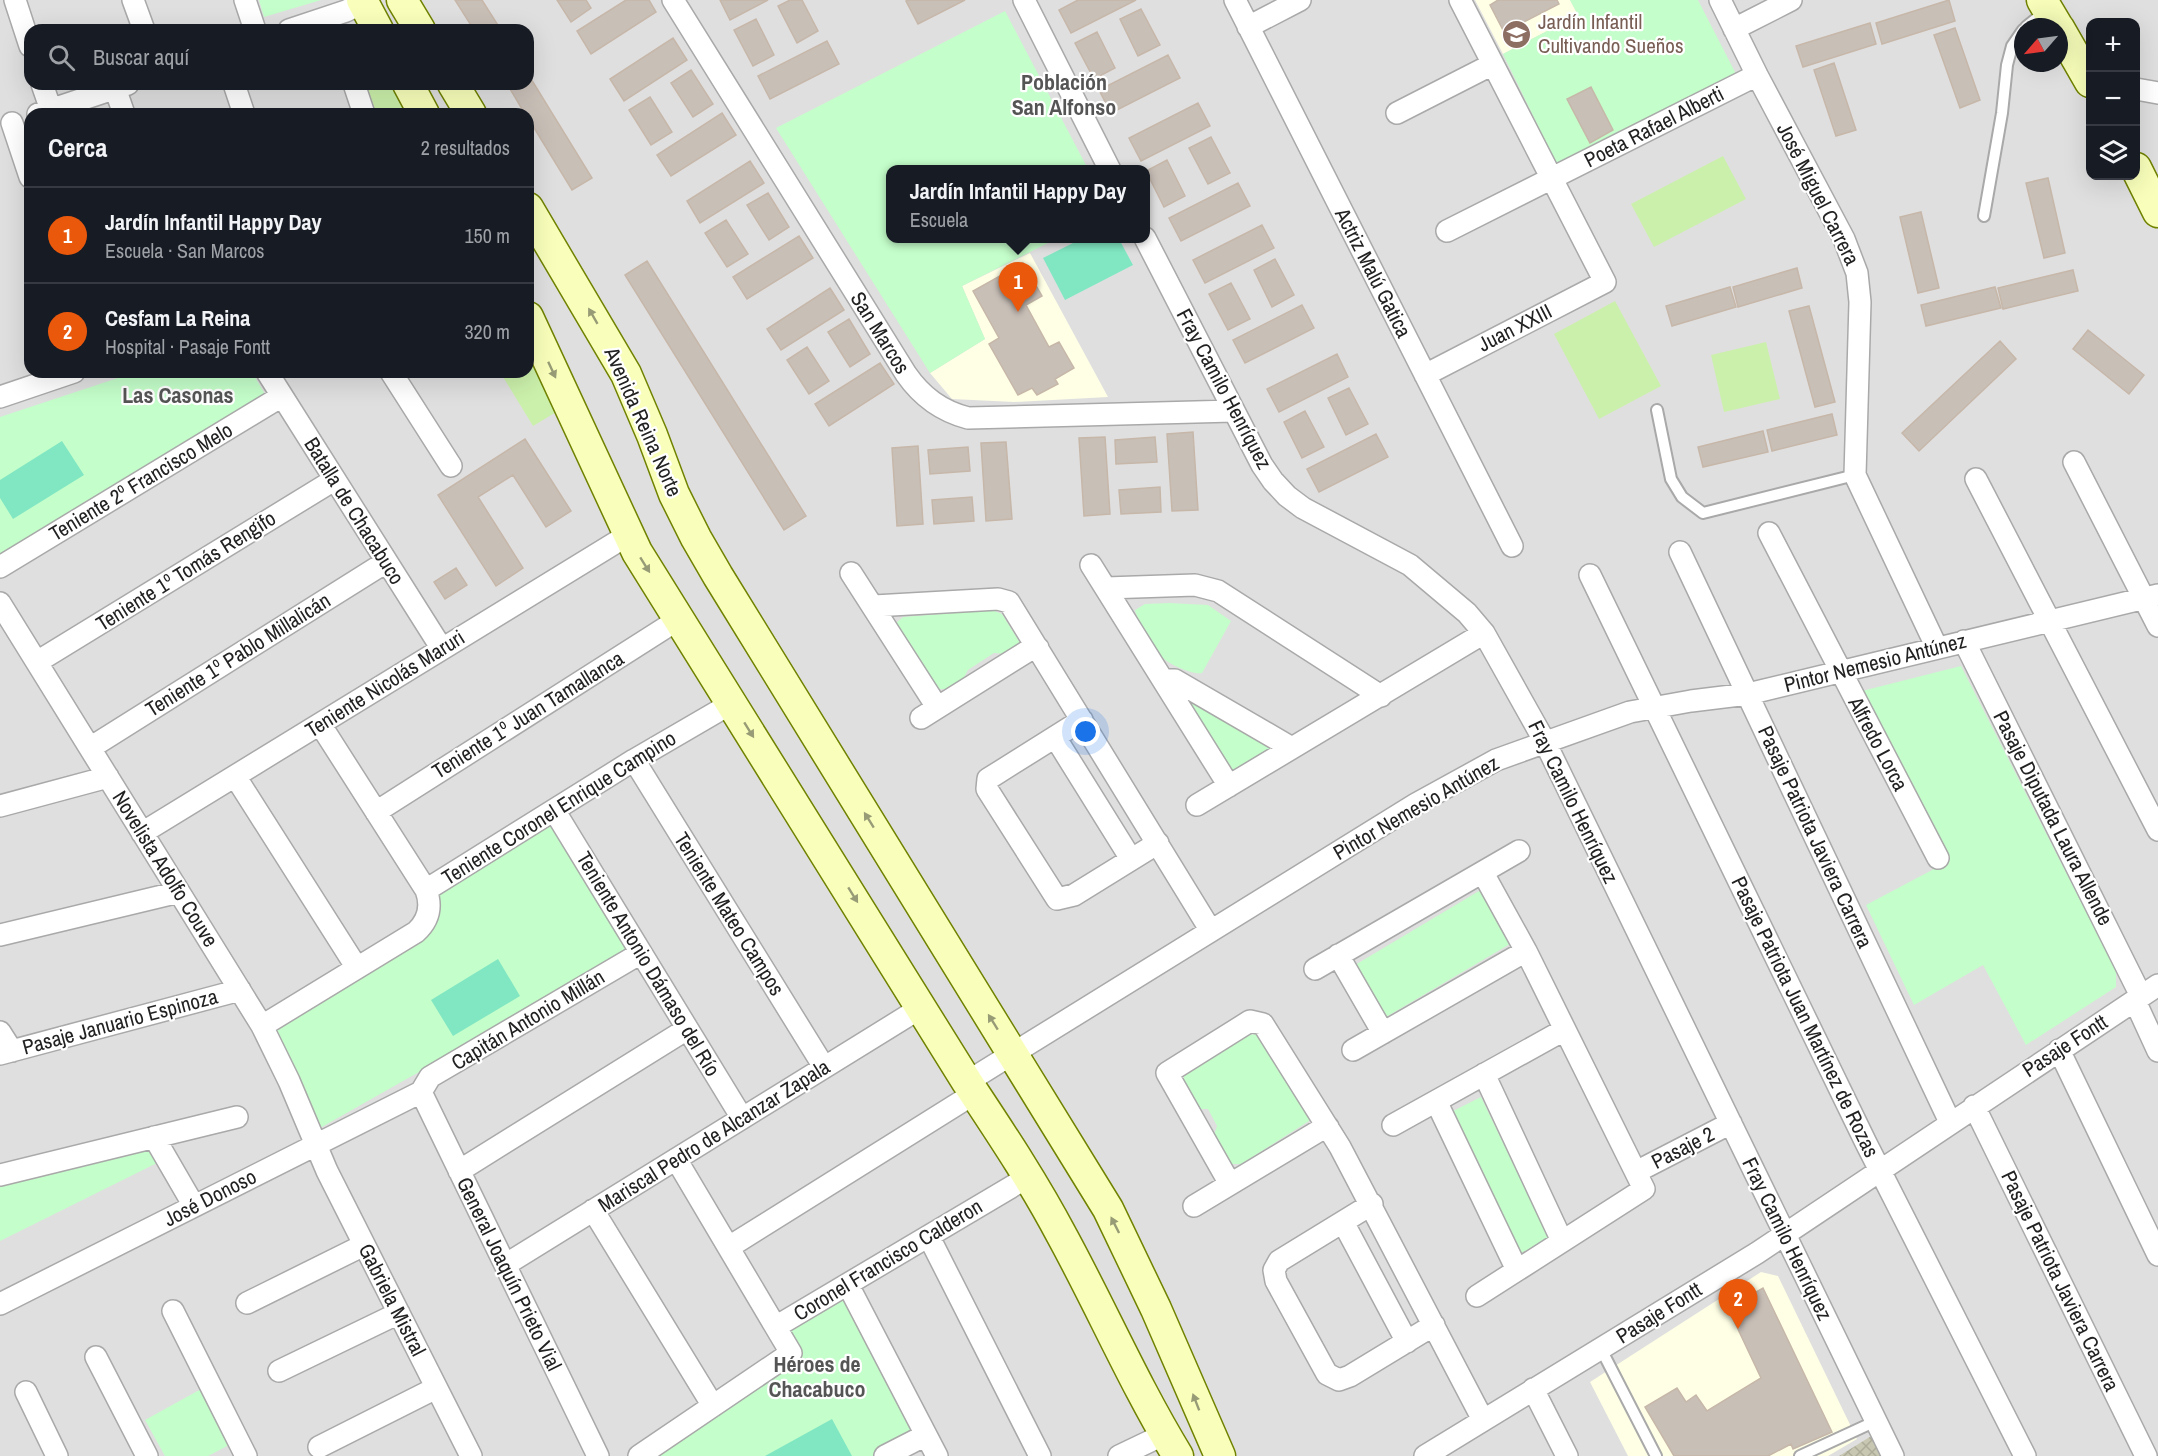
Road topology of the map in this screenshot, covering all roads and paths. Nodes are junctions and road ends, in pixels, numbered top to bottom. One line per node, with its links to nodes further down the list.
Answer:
1 (15, 0): 19 (street)
2 (133, 0): 14 (street)
3 (245, 0): 15 (street)
4 (402, 0): 17 (street)
5 (673, 0): 61 (street, San Marcos)
6 (1024, 0): 45 (street)
7 (1235, 0): 18 (street, Actriz Malú Gatica)
8 (1300, 0): 18 (street)
9 (1460, 0): 23 (street)
10 (1720, 0): 20 (street, José Miguel Carrera)
11 (1791, 0): 20 (street)
12 (365, 1): 13 (street); 16 (street)
13 (332, 23)
14 (142, 24)
15 (253, 24)
16 (375, 24)
17 (416, 24)
18 (1248, 27): 54 (street, Actriz Malú Gatica)
19 (24, 28)
20 (1734, 29): 24 (street, José Miguel Carrera)
21 (2014, 44): 49 (lane)
22 (2068, 52): 25 (street)
23 (1493, 64): 42 (street); 47 (street)
24 (1757, 75): 47 (street, Poeta Rafael Alberti); 64 (street, José Miguel Carrera)
25 (2086, 76)
26 (43, 90): 35 (street)
27 (109, 90): 36 (street)
28 (121, 90): 37 (street)
29 (236, 90): 38 (street)
30 (356, 90): 39 (street)
31 (411, 90): 40 (street)
32 (457, 90): 41 (street)
33 (2140, 91): 34 (street)
34 (2158, 93)
35 (45, 108)
36 (57, 108)
37 (123, 108)
38 (242, 108)
39 (362, 108)
40 (421, 108)
41 (467, 108)
42 (1397, 113)
43 (14, 122): 44 (street)
44 (24, 156)
45 (1107, 165)
46 (2140, 176): 48 (street)
47 (1550, 178): 51 (street, Poeta Rafael Alberti); 54 (street, Juan XXIII)
48 (2158, 212)
49 (1984, 216)
50 (534, 218): 137 (street, Avenida Reina Norte, one-way to 50)
51 (1447, 231)
52 (1148, 243): 61 (street, Fray Camilo Henríquez)
53 (534, 330): 68 (street, one-way to 68)
54 (1425, 375): 69 (street, Actriz Malú Gatica)
55 (56, 378): 58 (street)
56 (271, 378): 59 (street, Batalla de Chacabuco)
57 (395, 378): 63 (street)
58 (0, 396)
59 (282, 396): 66 (street, Batalla de Chacabuco); 73 (street, Teniente 2º Francisco Melo)
60 (1656, 410): 64 (lane)
61 (1233, 411): 83 (street, Fray Camilo Henríquez)
62 (2074, 462): 77 (street)
63 (451, 466)
64 (1855, 475): 86 (street)
65 (1976, 479): 81 (street)
66 (334, 480): 71 (street, Batalla de Chacabuco); 88 (street, Teniente 1º Tomás Rengifo)
67 (1769, 533): 89 (street, Alfredo Lorca)
68 (628, 535): 80 (street, one-way to 80); 87 (street, Teniente Nicolás Maruri)
69 (1512, 546)
70 (1680, 552): 91 (street, Pasaje Patriota Javiera Carrera)
71 (386, 562): 87 (street, Batalla de Chacabuco); 99 (street, Teniente 1º Pablo Millalicán)
72 (1091, 564): 76 (street)
73 (0, 567)
74 (851, 573): 79 (street)
75 (1590, 575): 94 (street, Pasaje Patriota Juan Martínez de Rozas)
76 (1106, 588): 90 (street); 92 (street)
77 (2151, 596): 81 (street, Pintor Nemesio Antúnez); 82 (street)
78 (1, 606): 88 (street, Novelista Adolfo Couve)
79 (874, 606): 85 (street); 85 (street)
80 (679, 619): 93 (street); 108 (street, Teniente 1º Juan Tamallanca)
81 (2049, 621): 84 (street, Pintor Nemesio Antúnez); 109 (street)
82 (2158, 626)
83 (1484, 633): 92 (street); 98 (street, Fray Camilo Henríquez)
84 (1964, 641): 86 (street, Pintor Nemesio Antúnez); 126 (street, Pasaje Diputada Laura Allende)
85 (1038, 648): 95 (street)
86 (1937, 648): 89 (street, Pintor Nemesio Antúnez)
87 (442, 649): 96 (street, Teniente Nicolás Maruri)
88 (37, 662): 99 (street, Novelista Adolfo Couve)
89 (1841, 672): 91 (street, Pintor Nemesio Antúnez); 113 (street, Alfredo Lorca)
90 (1163, 680): 100 (street); 104 (street)
91 (1748, 694): 94 (street, Pintor Nemesio Antúnez); 146 (street, Pasaje Patriota Javiera Carrera)
92 (1381, 696): 100 (street)
93 (732, 703): 101 (street, Teniente Coronel Enrique Campino); 127 (street, one-way to 127)
94 (1654, 708): 98 (street, Pintor Nemesio Antúnez); 153 (street, Pasaje Patriota Juan Martínez de Rozas)
95 (1082, 720): 97 (street); 111 (street)
96 (320, 724): 102 (street, Teniente Nicolás Maruri); 108 (street)
97 (1055, 737): 114 (street); 114 (street)
98 (1545, 742): 118 (street, Pintor Nemesio Antúnez); 147 (street, Fray Camilo Henríquez)
99 (90, 748): 103 (street, Novelista Adolfo Couve)
100 (1292, 748): 104 (street)
101 (634, 760): 107 (street, Teniente Coronel Enrique Campino); 138 (street, Teniente Mateo Campos)
102 (235, 776): 110 (street, Teniente Nicolás Maruri); 123 (street)
103 (108, 777): 106 (street); 110 (street, Novelista Adolfo Couve)
104 (1229, 786): 105 (street)
105 (1197, 805)
106 (0, 806)
107 (554, 810): 116 (street, Teniente Coronel Enrique Campino); 121 (street, Teniente Antonio Dámaso del Río)
108 (376, 812): 116 (street)
109 (2158, 830)
110 (142, 833): 117 (street, Novelista Adolfo Couve)
111 (1158, 843): 114 (street); 118 (street)
112 (1519, 850): 115 (street)
113 (1938, 858)
114 (1131, 859)
115 (1483, 873): 120 (street); 122 (street)
116 (426, 890): 123 (street, Teniente Coronel Enrique Campino)
117 (179, 892): 119 (street); 125 (street, Novelista Adolfo Couve)
118 (1211, 931): 137 (street, Pintor Nemesio Antúnez)
119 (0, 935)
120 (1526, 951): 130 (street); 132 (street)
121 (641, 953): 129 (street, Teniente Antonio Dámaso del Río); 141 (street, Capitán Antonio Millán)
122 (1338, 955): 124 (street); 132 (street)
123 (357, 968): 128 (street, Teniente Coronel Enrique Campino)
124 (1315, 969)
125 (240, 990): 128 (street, Novelista Adolfo Couve); 136 (street, Pasaje Januario Espinoza)
126 (2145, 994): 134 (street, Pasaje Fontt); 135 (street, Pasaje Diputada Laura Allende)
127 (922, 1007): 138 (street, Mariscal Pedro de Alcanzar Zapala); 140 (street)
128 (262, 1026): 151 (street, Novelista Adolfo Couve)
129 (687, 1029): 145 (street, Teniente Antonio Dámaso del Río); 154 (street)
130 (1564, 1030): 139 (street); 155 (street)
131 (0, 1032): 136 (street)
132 (1383, 1033): 133 (street)
133 (1353, 1050)
134 (2059, 1050): 143 (street, Pasaje Fontt); 169 (street)
135 (2158, 1051)
136 (6, 1052)
137 (1013, 1054): 140 (street, Pintor Nemesio Antúnez); 203 (street, Avenida Reina Norte, one-way to 137)
138 (824, 1067): 145 (street, Mariscal Pedro de Alcanzar Zapala)
139 (1484, 1074): 142 (street); 166 (street)
140 (971, 1088): 157 (street); 168 (street, Pintor Nemesio Antúnez)
141 (421, 1092): 151 (street, José Donoso); 154 (street, General Joaquín Prieto Vial)
142 (1436, 1101): 148 (street); 171 (street)
143 (1974, 1106): 146 (street, Pasaje Fontt); 210 (street, Pasaje Patriota Javiera Carrera)
144 (237, 1117): 150 (street)
145 (742, 1118): 152 (street, Mariscal Pedro de Alcanzar Zapala)
146 (1950, 1122): 153 (street, Pasaje Fontt)
147 (1731, 1124): 155 (street, Pasaje 2); 164 (street, Fray Camilo Henríquez)
148 (1393, 1125)
149 (1328, 1127): 158 (street); 158 (street); 159 (street)
150 (154, 1137): 156 (street); 160 (street)
151 (316, 1144): 160 (street, José Donoso); 167 (street, Gabriela Mistral)
152 (676, 1159): 162 (street, Mariscal Pedro de Alcanzar Zapala); 168 (street)
153 (1879, 1169): 164 (street, Pasaje Fontt); 209 (street, Pasaje Patriota Juan Martínez de Rozas)
154 (459, 1171): 170 (street, General Joaquín Prieto Vial)
155 (1636, 1172): 166 (street)
156 (0, 1174)
157 (1028, 1177): 165 (street, Coronel Francisco Calderon); 191 (street)
158 (1230, 1184): 161 (street)
159 (1372, 1204): 163 (street); 178 (street)
160 (194, 1206): 175 (street, José Donoso)
161 (1194, 1206)
162 (593, 1210): 170 (street, Mariscal Pedro de Alcanzar Zapala); 187 (street)
163 (1343, 1222): 180 (street); 180 (street)
164 (1785, 1234): 181 (street, Pasaje Fontt); 189 (street, Fray Camilo Henríquez)
165 (929, 1237): 172 (street, Coronel Francisco Calderon); 201 (street)
166 (1562, 1241): 171 (street)
167 (364, 1245): 174 (street); 177 (street, Gabriela Mistral)
168 (729, 1247): 179 (street)
169 (2158, 1255)
170 (505, 1265): 193 (street, General Joaquín Prieto Vial)
171 (1517, 1270): 173 (street)
172 (848, 1285): 179 (street, Coronel Francisco Calderon); 190 (street)
173 (1477, 1296)
174 (247, 1303)
175 (0, 1304)
176 (173, 1311): 196 (street)
177 (399, 1313): 183 (street); 184 (street, Gabriela Mistral)
178 (1434, 1325): 180 (street); 188 (street)
179 (777, 1326): 187 (street, Coronel Francisco Calderon)
180 (1407, 1342)
181 (1601, 1349): 185 (street, Pasaje Fontt); 206 (lane)
182 (96, 1357): 195 (street)
183 (279, 1371)
184 (436, 1388): 192 (street); 197 (street, Gabriela Mistral)
185 (1533, 1389): 188 (street, Pasaje Fontt); 205 (street)
186 (26, 1392): 194 (street)
187 (713, 1406): 198 (street, Coronel Francisco Calderon)
188 (1483, 1420): 204 (street, Pasaje Fontt)
189 (1876, 1421): 207 (lane); 208 (street, Fray Camilo Henríquez)
190 (926, 1435): 199 (street); 200 (street)
191 (1171, 1445): 202 (street)
192 (319, 1447)
193 (593, 1454)
194 (57, 1456)
195 (147, 1456)
196 (246, 1456)
197 (471, 1456)
198 (639, 1456)
199 (885, 1456)
200 (937, 1456)
201 (1040, 1456)
202 (1119, 1456)
203 (1220, 1456)
204 (1425, 1456)
205 (1567, 1456)
206 (1656, 1456)
207 (1800, 1456)
208 (1893, 1456)
209 (2025, 1456)
210 (2146, 1456)

